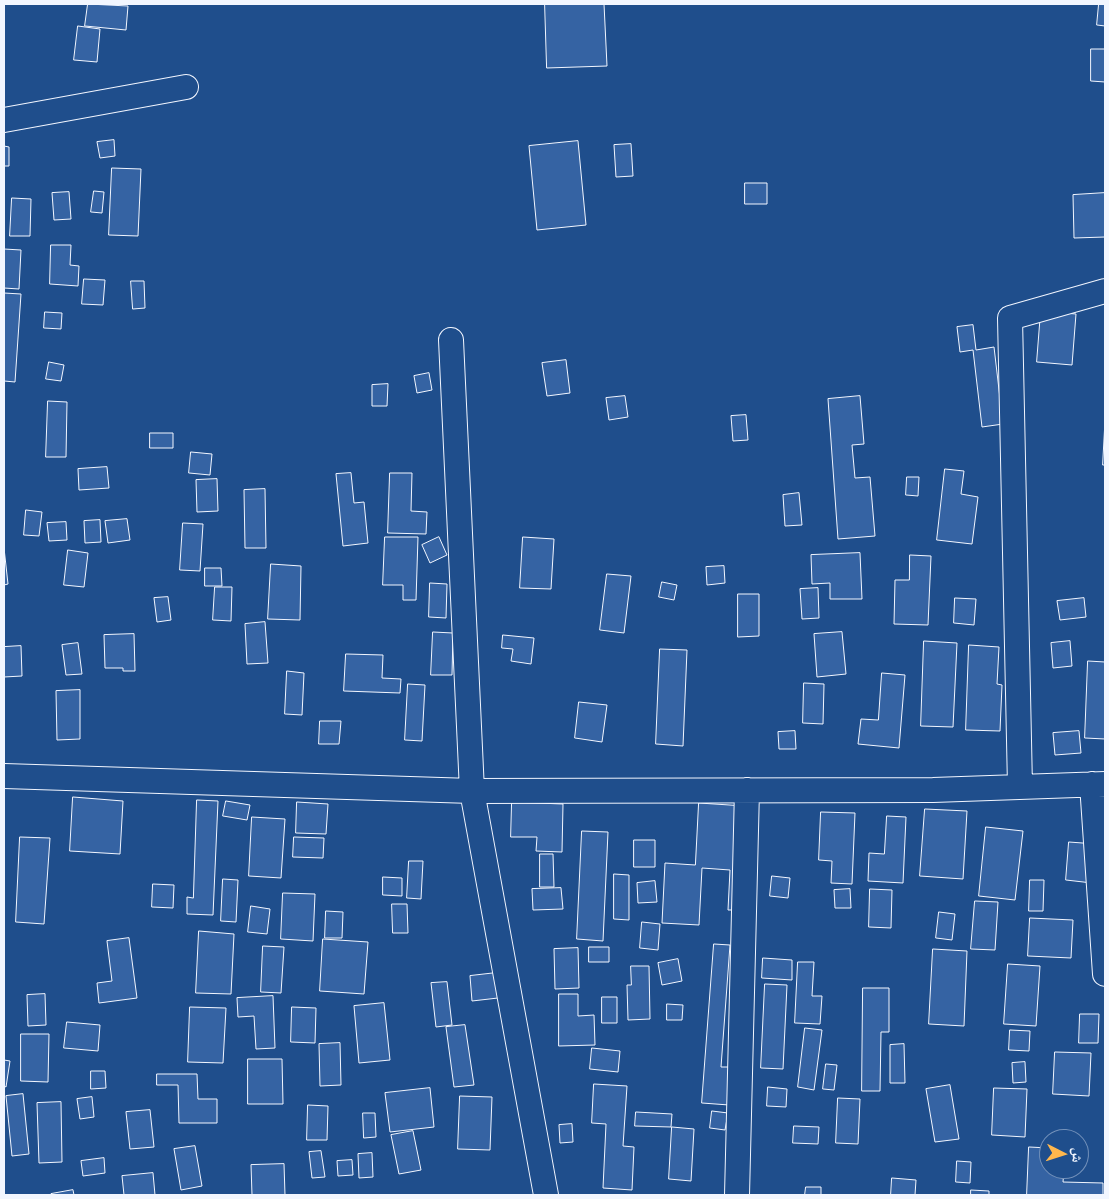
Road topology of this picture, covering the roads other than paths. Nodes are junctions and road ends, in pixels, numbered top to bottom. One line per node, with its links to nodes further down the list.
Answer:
1 (186, 87): 2 (street)
2 (4, 120)
3 (1105, 290): 7 (street)
4 (451, 340): 9 (street)
5 (4, 776): 9 (street)
6 (1099, 784): 7 (street); 10 (street)
7 (1020, 787): 8 (street)
8 (747, 790): 9 (street); 12 (street)
9 (472, 791): 11 (street)
10 (1105, 974)
11 (546, 1195)
12 (737, 1195)

